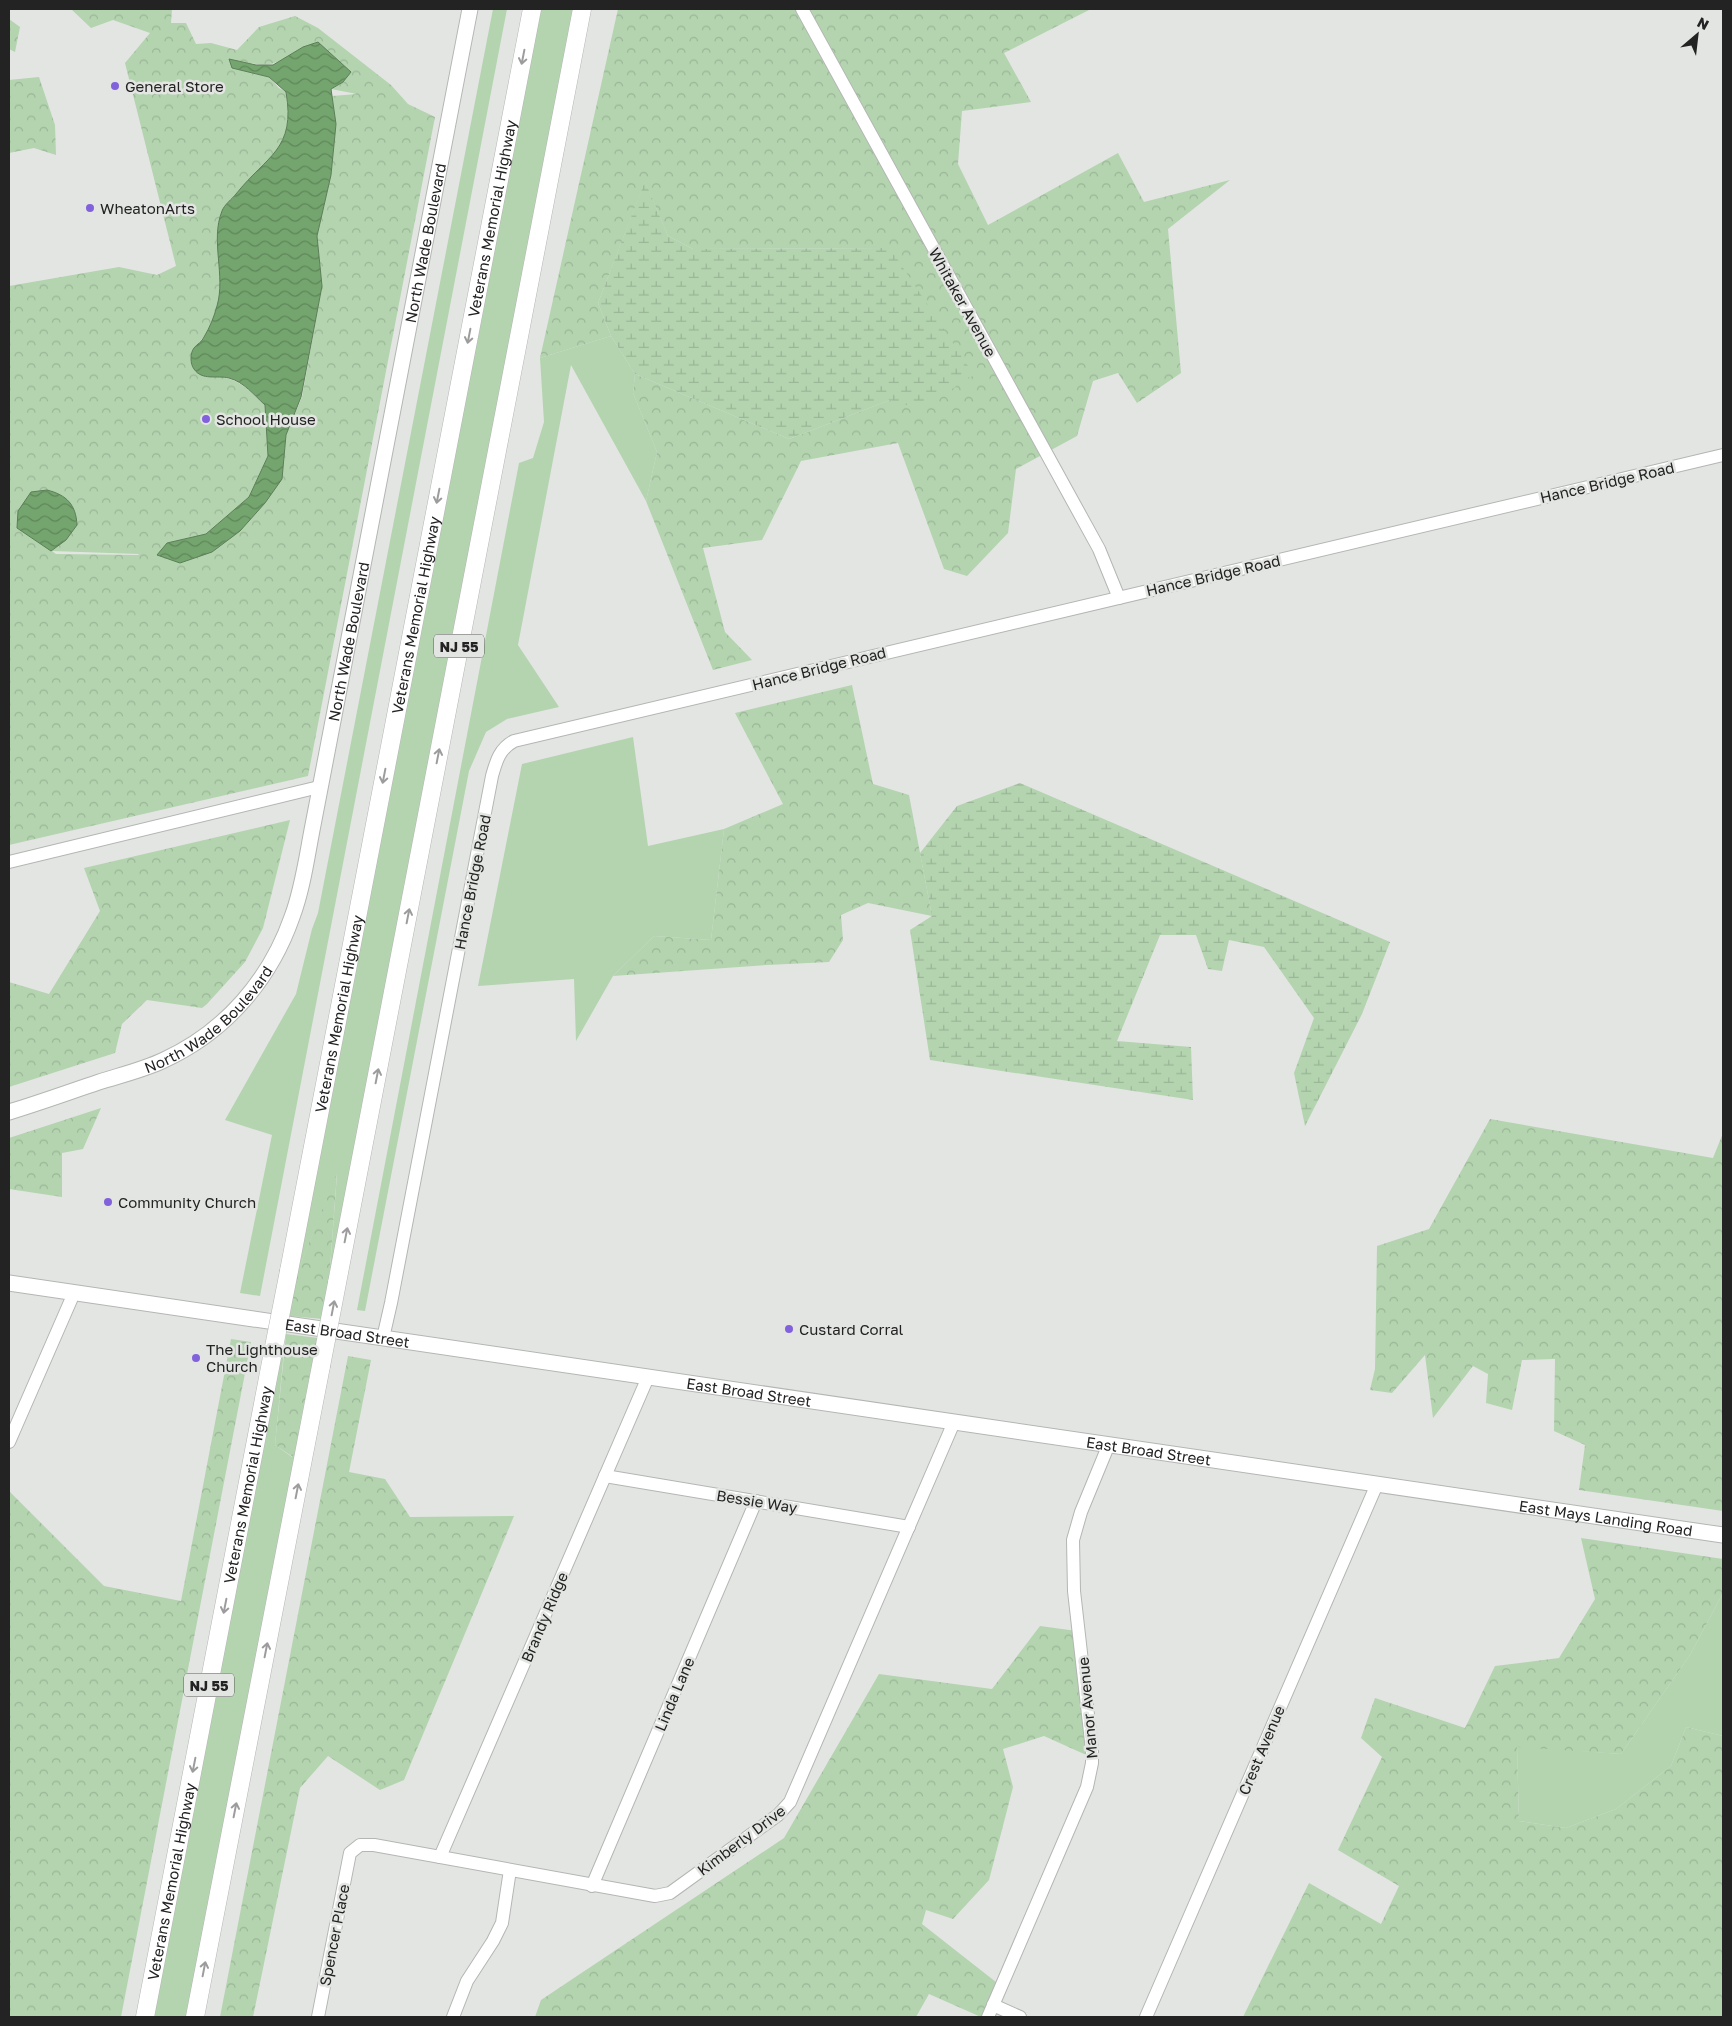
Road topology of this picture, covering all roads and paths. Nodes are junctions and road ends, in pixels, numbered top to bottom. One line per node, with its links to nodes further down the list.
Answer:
1 (470, 9): 7 (main road, North Wade Boulevard)
2 (532, 9): 29 (highway, Veterans Memorial Highway / NJ 55, one-way to 29, bridge)
3 (582, 9): 30 (highway, NJ 55, one-way to 3, bridge)
4 (802, 9): 6 (street, Whitaker Avenue)
5 (1723, 455): 6 (street, Hance Bridge Road)
6 (1119, 598): 12 (street, Hance Bridge Road)
7 (319, 787): 8 (street); 9 (main road, North Wade Boulevard)
8 (9, 862)
9 (9, 1112)
10 (9, 1283): 11 (main road, East Broad Street)
11 (74, 1293): 12 (main road, East Broad Street); 15 (street)
12 (383, 1338): 13 (main road, East Broad Street)
13 (648, 1377): 14 (main road, East Broad Street); 18 (street, Brandy Ridge)
14 (954, 1422): 17 (main road, East Broad Street); 22 (street, Kimberly Drive)
15 (12, 1426): 16 (street)
16 (9, 1442)
17 (1109, 1444): 19 (main road, East Broad Street); 28 (street, Manor Avenue)
18 (605, 1476): 21 (street, Bessie Way); 25 (street, Brandy Ridge)
19 (1376, 1484): 20 (main road, East Broad Street); 34 (street, Crest Avenue)
20 (1488, 1500): 23 (main road, East Mays Landing Road)
21 (756, 1501): 22 (street, Bessie Way); 27 (street, Linda Lane)
22 (909, 1527): 27 (street, Kimberly Drive)
23 (1723, 1535)
24 (350, 1853): 25 (street, Kimberly Drive); 31 (street, Spencer Place)
25 (440, 1856): 26 (street, Kimberly Drive)
26 (510, 1870): 27 (street, Kimberly Drive); 32 (street)
27 (592, 1886)
28 (990, 2011): 33 (street)
29 (145, 2017)
30 (195, 2017)
31 (318, 2017)
32 (453, 2017)
33 (1020, 2017)
34 (1146, 2017)

